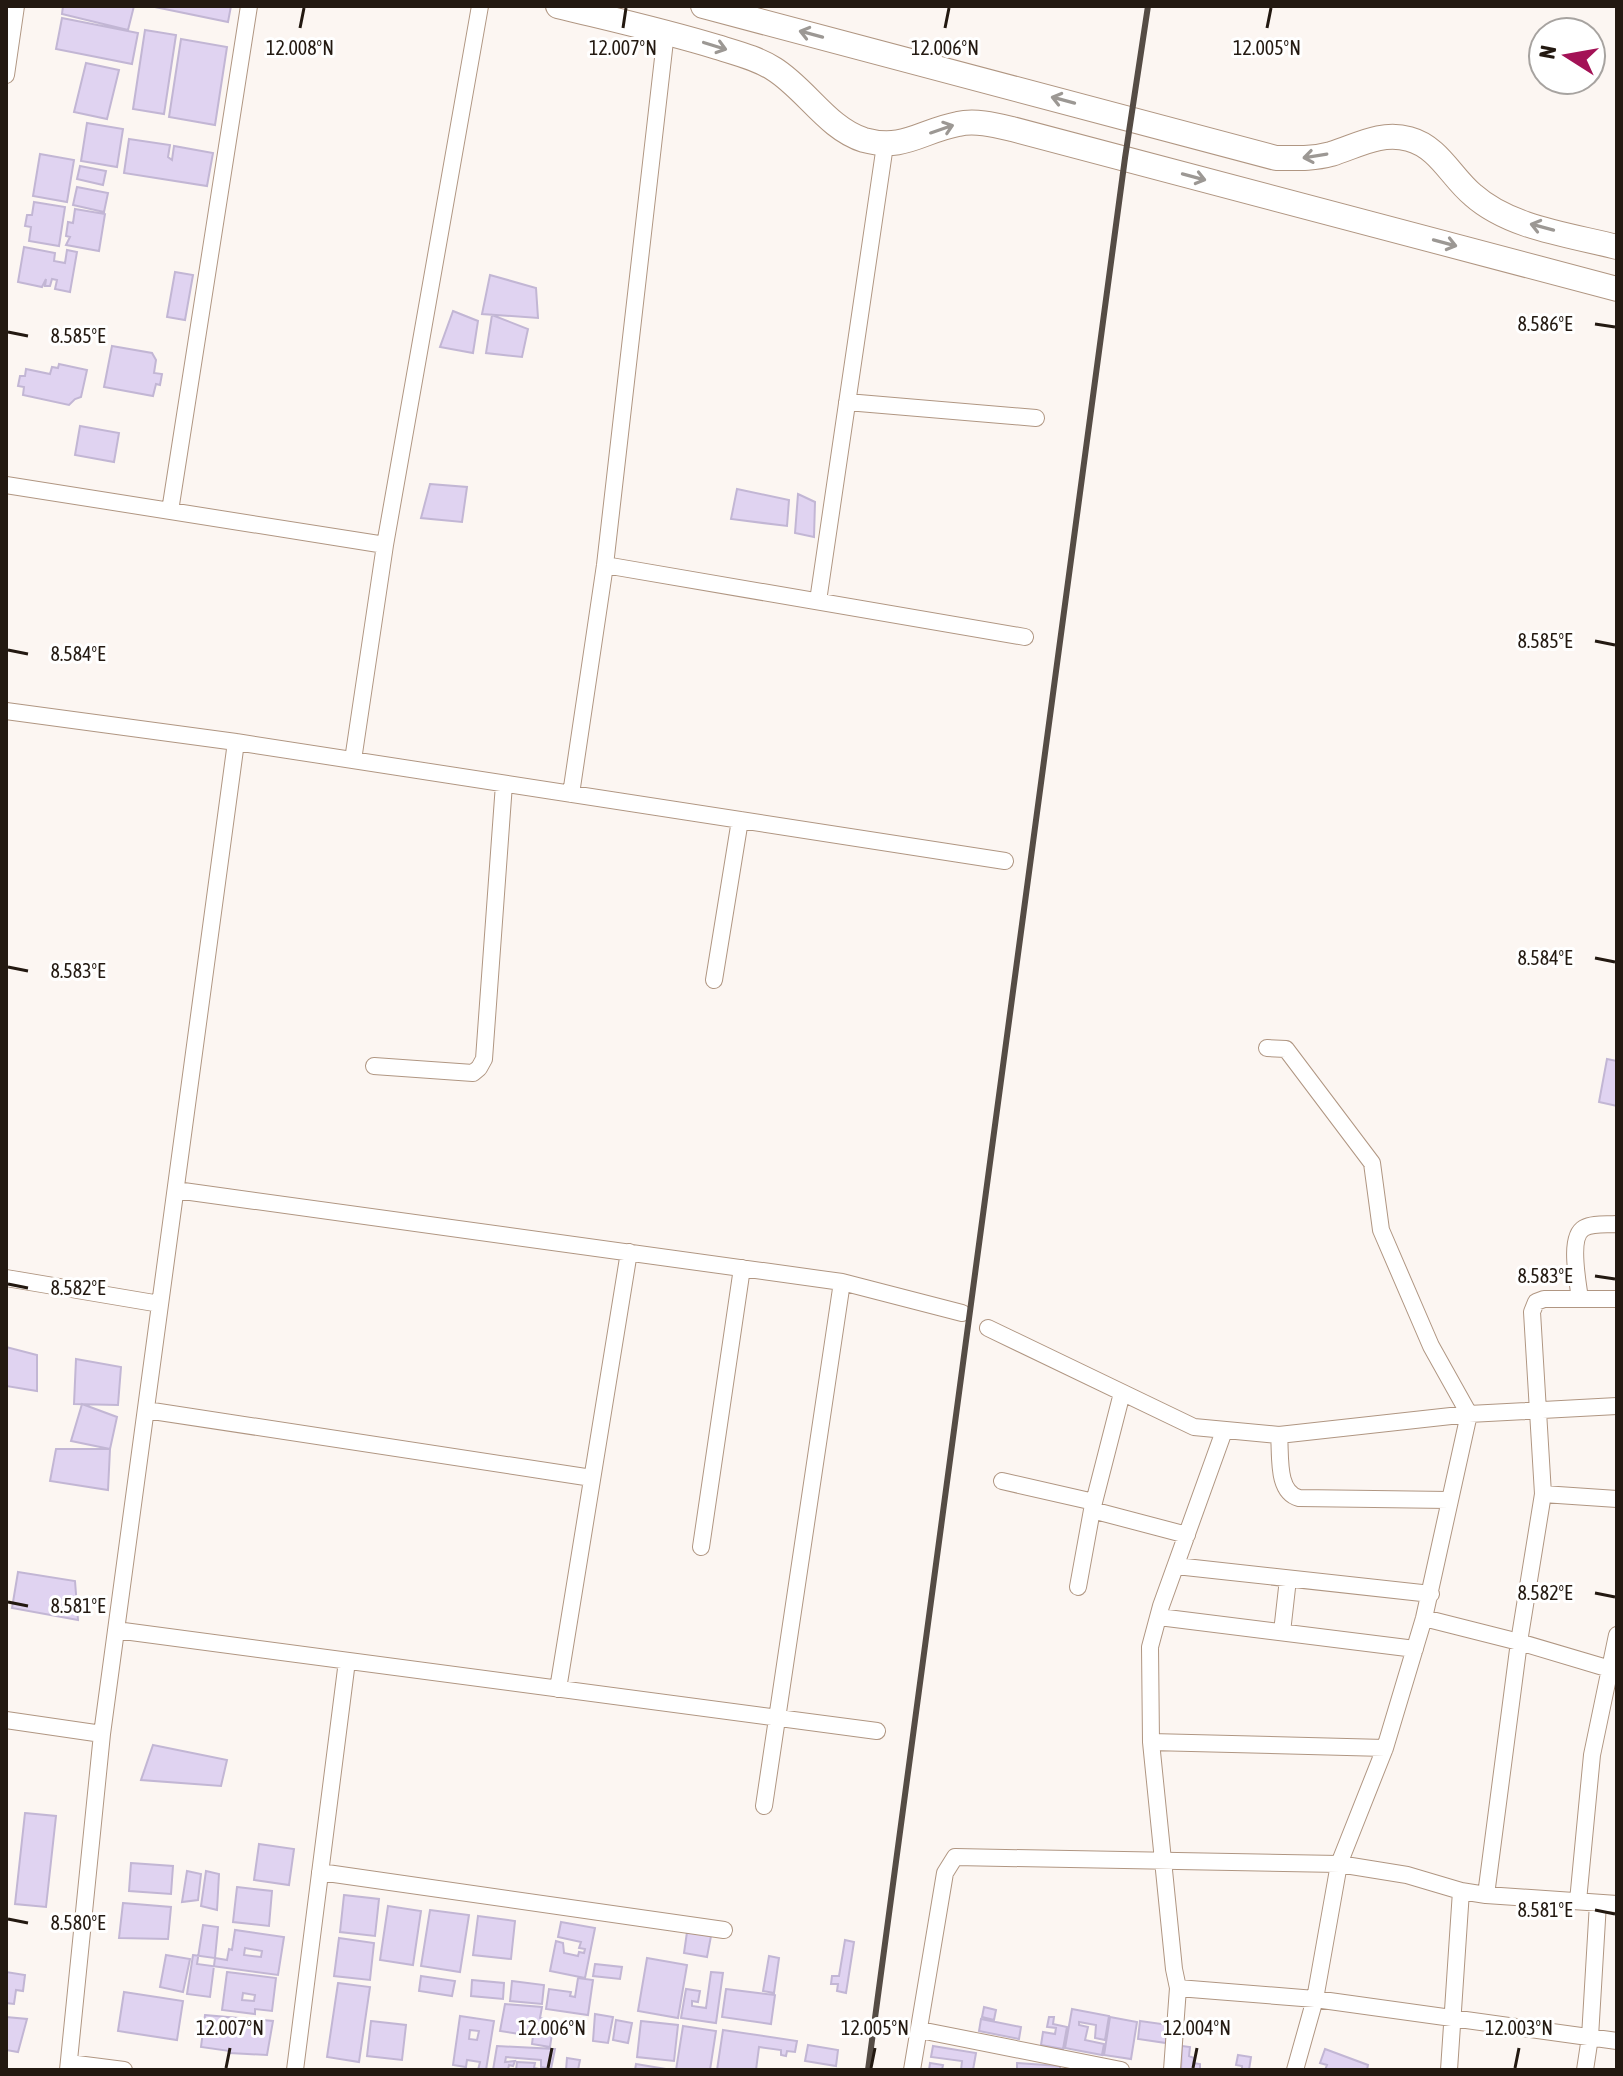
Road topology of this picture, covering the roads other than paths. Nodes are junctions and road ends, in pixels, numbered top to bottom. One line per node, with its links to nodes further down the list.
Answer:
1 (16, 6): 7 (street)
2 (249, 6): 16 (street)
3 (480, 6): 17 (street)
4 (558, 6): 6 (main road)
5 (703, 6): 8 (main road, one-way to 5)
6 (666, 32): 9 (main road, one-way to 9); 18 (street)
7 (6, 75)
8 (1145, 121): 10 (main road); 11 (main road, one-way to 8)
9 (885, 145): 10 (main road, one-way to 10); 13 (street)
10 (1135, 161): 12 (main road, one-way to 12)
11 (1617, 247)
12 (1617, 289)
13 (847, 402): 14 (street); 19 (street)
14 (1036, 418)
15 (6, 485): 16 (street)
16 (170, 511): 17 (street)
17 (385, 545): 23 (street)
18 (605, 565): 19 (street); 25 (street)
19 (818, 601): 20 (street)
20 (1025, 637)
21 (6, 711): 22 (street)
22 (236, 742): 23 (street); 31 (street)
23 (353, 760): 24 (street)
24 (504, 784): 25 (street); 30 (street)
25 (571, 794): 26 (street)
26 (740, 820): 27 (street); 28 (street)
27 (1005, 861)
28 (714, 980)
29 (1267, 1048): 46 (street)
30 (374, 1066)
31 (176, 1190): 33 (street); 39 (street)
32 (1617, 1224): 37 (street)
33 (629, 1252): 34 (street); 49 (street)
34 (742, 1268): 36 (street); 56 (street)
35 (6, 1278): 39 (street)
36 (842, 1282): 40 (street); 72 (street)
37 (1580, 1299): 38 (street); 44 (street)
38 (1617, 1299)
39 (160, 1304): 45 (street)
40 (962, 1313)
41 (988, 1328): 42 (street)
42 (1122, 1393): 47 (street); 54 (street)
43 (1617, 1406): 44 (street)
44 (1539, 1409): 46 (street); 51 (street)
45 (146, 1410): 49 (street); 63 (street)
46 (1469, 1414): 48 (street); 53 (street)
47 (1224, 1431): 48 (street); 55 (street)
48 (1279, 1435): 53 (street)
49 (592, 1478): 70 (street)
50 (1002, 1481): 54 (street)
51 (1543, 1494): 52 (street); 66 (street)
52 (1617, 1499)
53 (1449, 1500): 60 (street)
54 (1093, 1506): 55 (street); 59 (street)
55 (1187, 1535): 57 (street)
56 (701, 1547)
57 (1176, 1566): 58 (street); 61 (street)
58 (1288, 1579): 60 (street); 64 (street)
59 (1078, 1587)
60 (1431, 1594): 62 (street)
61 (1159, 1617): 64 (street); 76 (street)
62 (1424, 1618): 66 (street); 67 (street)
63 (116, 1630): 68 (street); 75 (street)
64 (1282, 1632): 67 (street)
65 (1617, 1635): 69 (street)
66 (1519, 1642): 69 (street); 83 (street)
67 (1415, 1649): 77 (street)
68 (347, 1661): 70 (street); 81 (street)
69 (1610, 1669): 71 (street)
70 (558, 1689): 72 (street)
71 (1611, 1691): 84 (street)
72 (777, 1718): 74 (street); 78 (street)
73 (6, 1720): 75 (street)
74 (877, 1731)
75 (102, 1734): 94 (street)
76 (1151, 1742): 77 (street); 79 (street)
77 (1385, 1748): 80 (street)
78 (764, 1806)
79 (1162, 1860): 80 (street); 88 (street); 91 (street)
80 (1339, 1864): 82 (street); 89 (street)
81 (320, 1872): 87 (street); 96 (street)
82 (1461, 1891): 83 (street); 90 (street)
83 (1486, 1895): 84 (street)
84 (1578, 1901): 85 (street)
85 (1598, 1903): 86 (street); 92 (street)
86 (1617, 1904)
87 (724, 1930)
88 (1178, 1988): 89 (street); 99 (street)
89 (1315, 1999): 90 (street); 100 (street)
90 (1454, 2019): 92 (street); 101 (street)
91 (920, 2030): 97 (street); 98 (street)
92 (1590, 2037): 93 (street); 102 (street)
93 (1617, 2041)
94 (69, 2066): 95 (street)
95 (124, 2070)
96 (295, 2070)
97 (912, 2070)
98 (1121, 2070)
99 (1172, 2070)
100 (1295, 2070)
101 (1449, 2070)
102 (1585, 2070)

